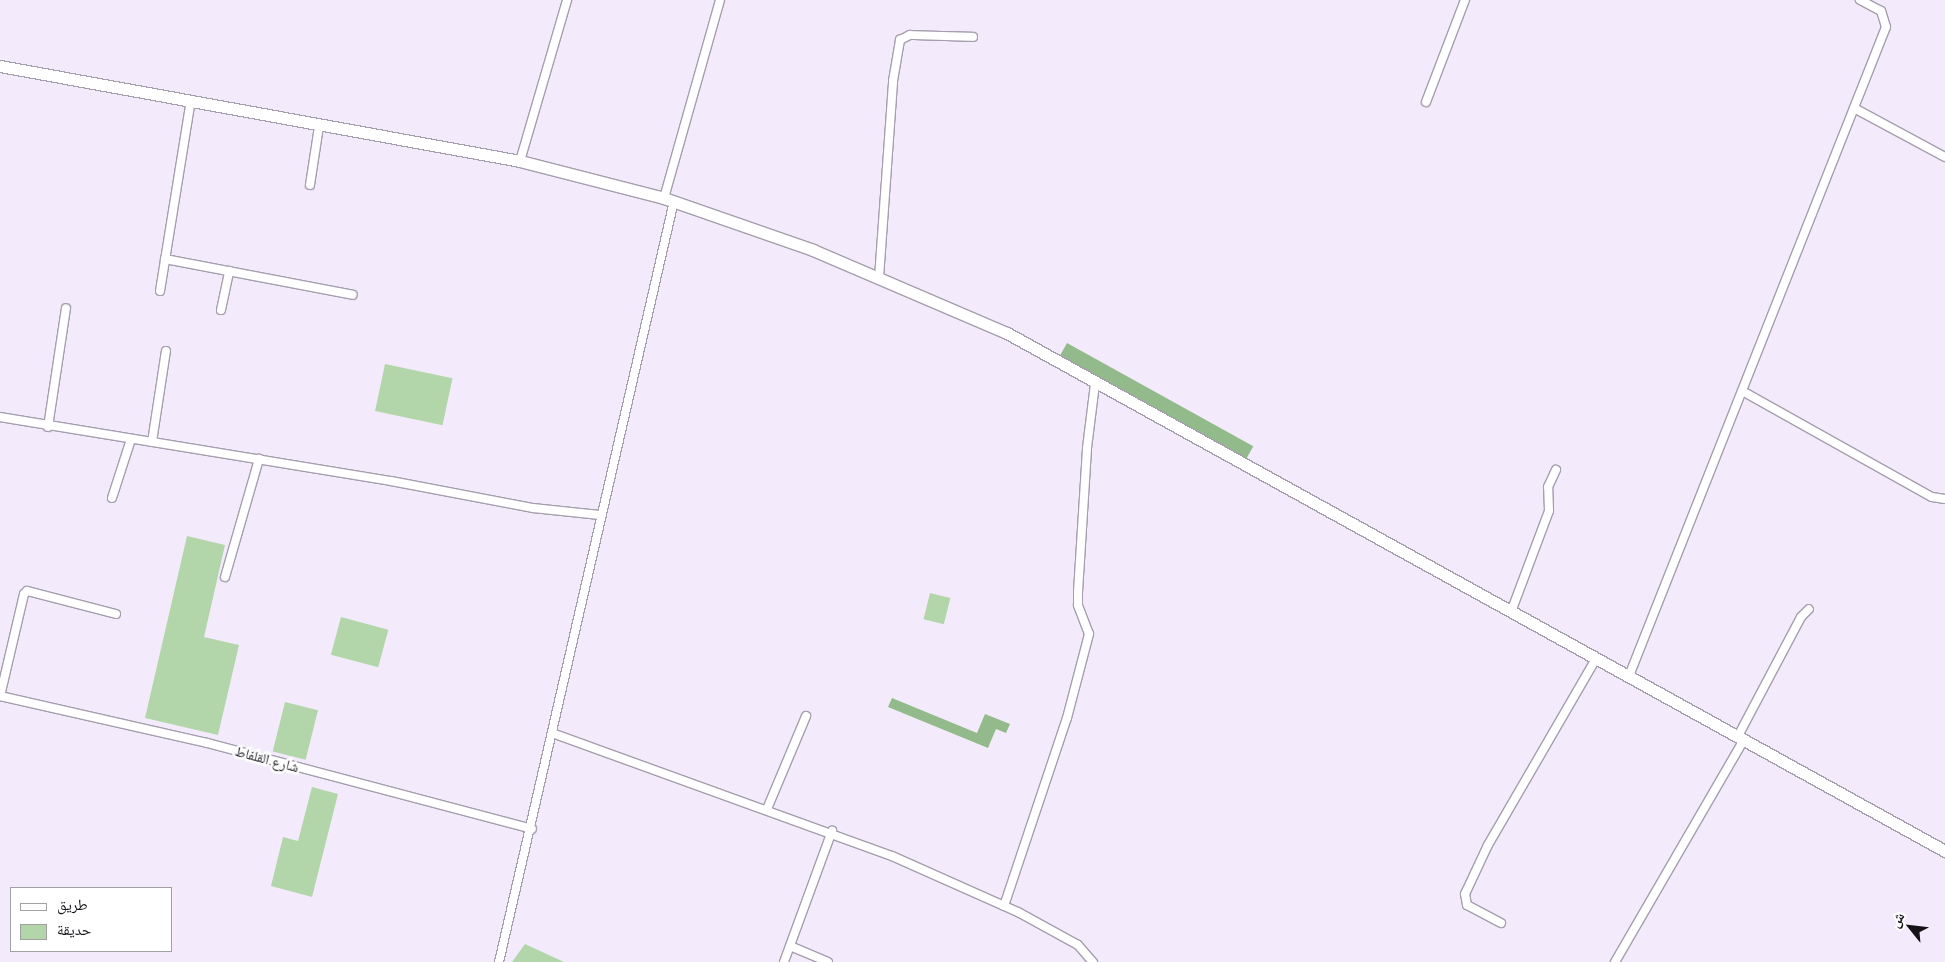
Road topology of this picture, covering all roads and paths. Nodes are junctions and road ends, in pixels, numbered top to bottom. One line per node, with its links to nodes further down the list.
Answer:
1 (567, 0): 12 (street)
2 (720, 0): 14 (street)
3 (1465, 0): 8 (street)
4 (1860, 0): 9 (street)
5 (974, 37): 17 (street)
6 (0, 66): 7 (street)
7 (190, 100): 10 (street); 15 (street)
8 (1426, 102)
9 (1854, 108): 11 (street); 24 (street)
10 (319, 126): 12 (street); 13 (street)
11 (1945, 157)
12 (520, 161): 14 (street)
13 (310, 185)
14 (669, 200): 17 (street); 33 (street)
15 (165, 259): 16 (street); 18 (street)
16 (229, 271): 19 (street); 21 (street)
17 (879, 278): 23 (street)
18 (160, 291)
19 (353, 295)
20 (66, 308): 26 (street)
21 (222, 310)
22 (166, 351): 28 (street)
23 (1095, 384): 36 (street); 48 (street)
24 (1744, 392): 32 (street); 39 (street)
25 (0, 417): 26 (street)
26 (48, 428): 27 (street)
27 (131, 439): 28 (street); 31 (street)
28 (152, 442): 29 (street)
29 (259, 459): 33 (street); 34 (street)
30 (1556, 470): 36 (street)
31 (112, 498)
32 (1945, 499)
33 (600, 515): 42 (street)
34 (225, 578)
35 (1809, 609): 43 (street)
36 (1511, 612): 38 (street)
37 (116, 614): 40 (street)
38 (1596, 659): 39 (street); 49 (street)
39 (1629, 676): 43 (street)
40 (0, 696): 45 (street, شارع القلفاط)
41 (806, 716): 44 (street)
42 (552, 733): 44 (street); 45 (street)
43 (1740, 740): 47 (street); 55 (street)
44 (767, 809): 46 (street)
45 (532, 828): 51 (street)
46 (832, 832): 48 (street); 50 (street)
47 (1945, 851)
48 (1004, 906): 54 (street)
49 (1501, 924)
50 (790, 946): 52 (street); 53 (street)
51 (499, 962)
52 (784, 962)
53 (828, 962)
54 (1093, 962)
55 (1615, 962)

